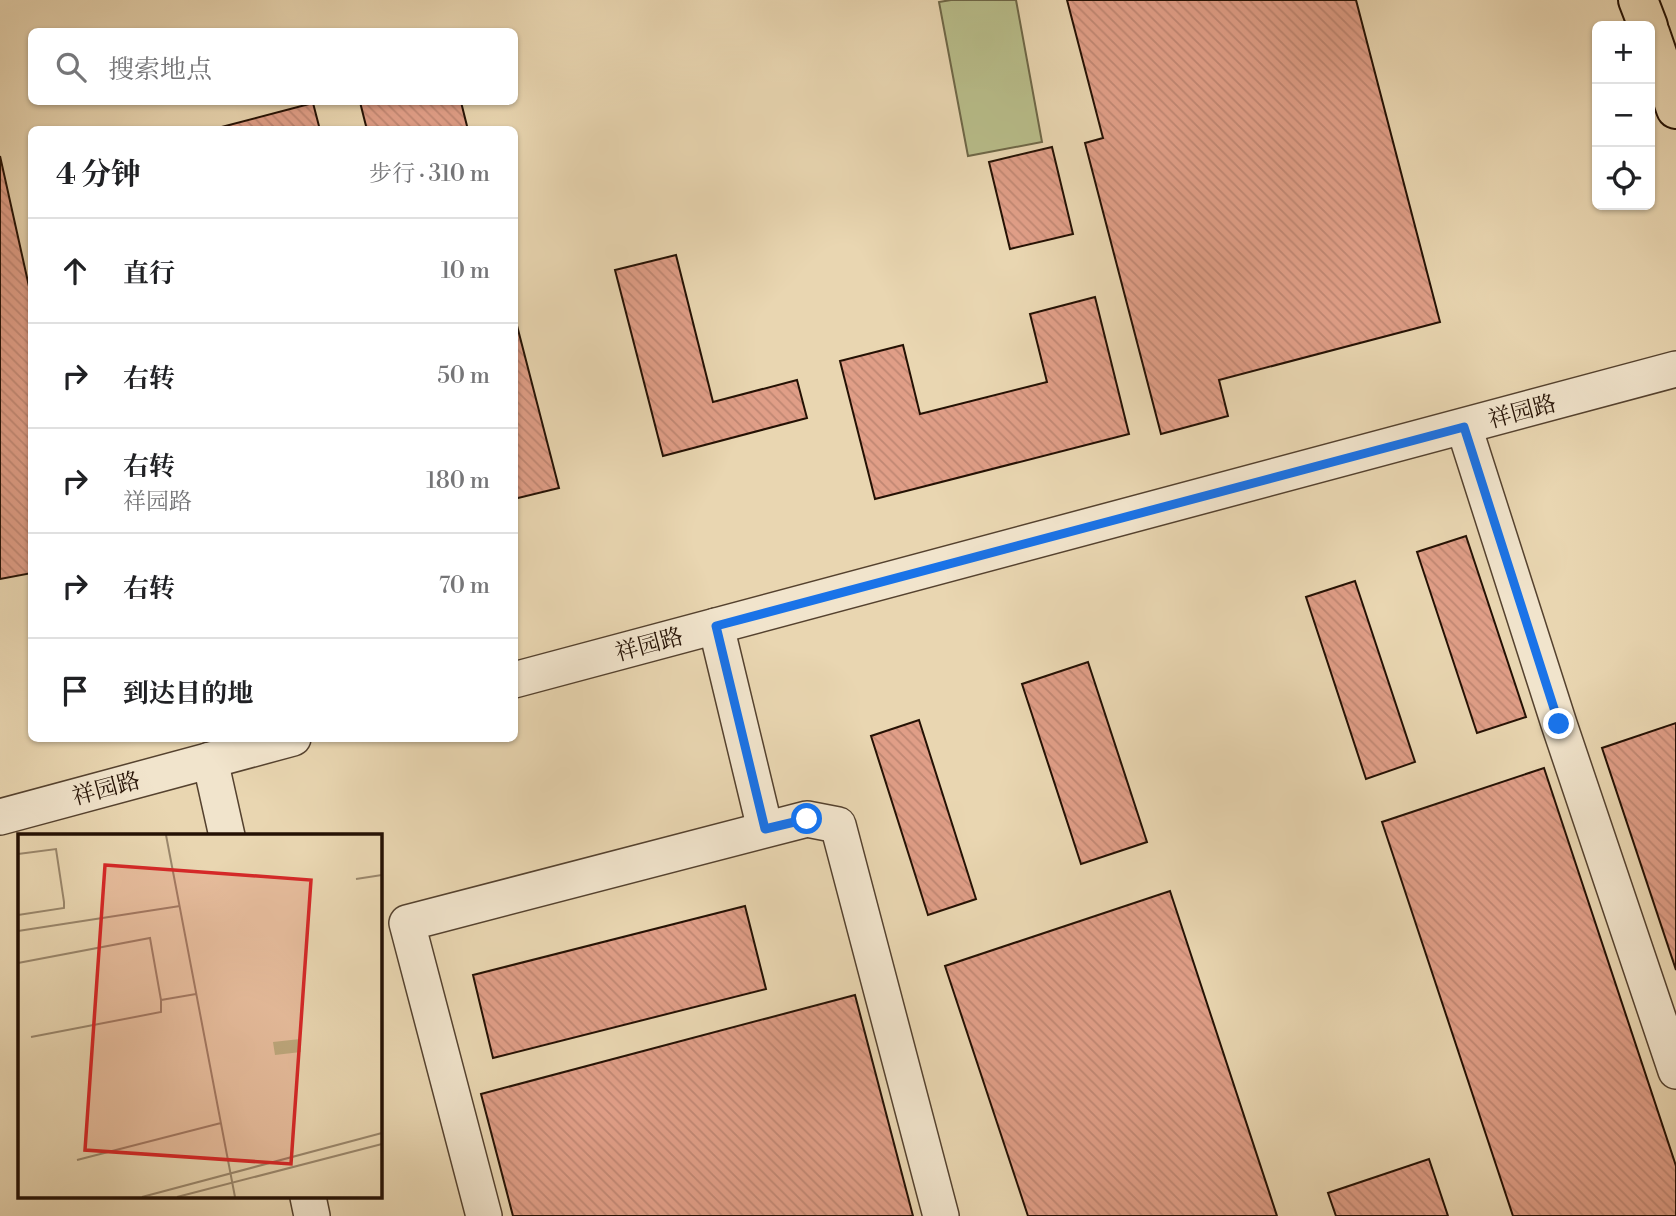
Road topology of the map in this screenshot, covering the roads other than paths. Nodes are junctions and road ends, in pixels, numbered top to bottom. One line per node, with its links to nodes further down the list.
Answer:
1 (1638, 0): 2 (highway)
2 (1645, 21)
3 (1655, 48): 4 (highway)
4 (1676, 109)
5 (1676, 369): 6 (street, 祥园路)
6 (1464, 427): 7 (street, 祥园路); 14 (street)
7 (716, 626): 8 (street, 祥园路); 12 (street)
8 (518, 679)
9 (279, 742): 10 (street, 祥园路)
10 (210, 761): 11 (street, 祥园路); 13 (street)
11 (0, 817)
12 (765, 829): 17 (street); 18 (street)
13 (227, 834)
14 (1676, 1072)
15 (308, 1198): 16 (street)
16 (312, 1216)
17 (484, 1216)
18 (941, 1216)

